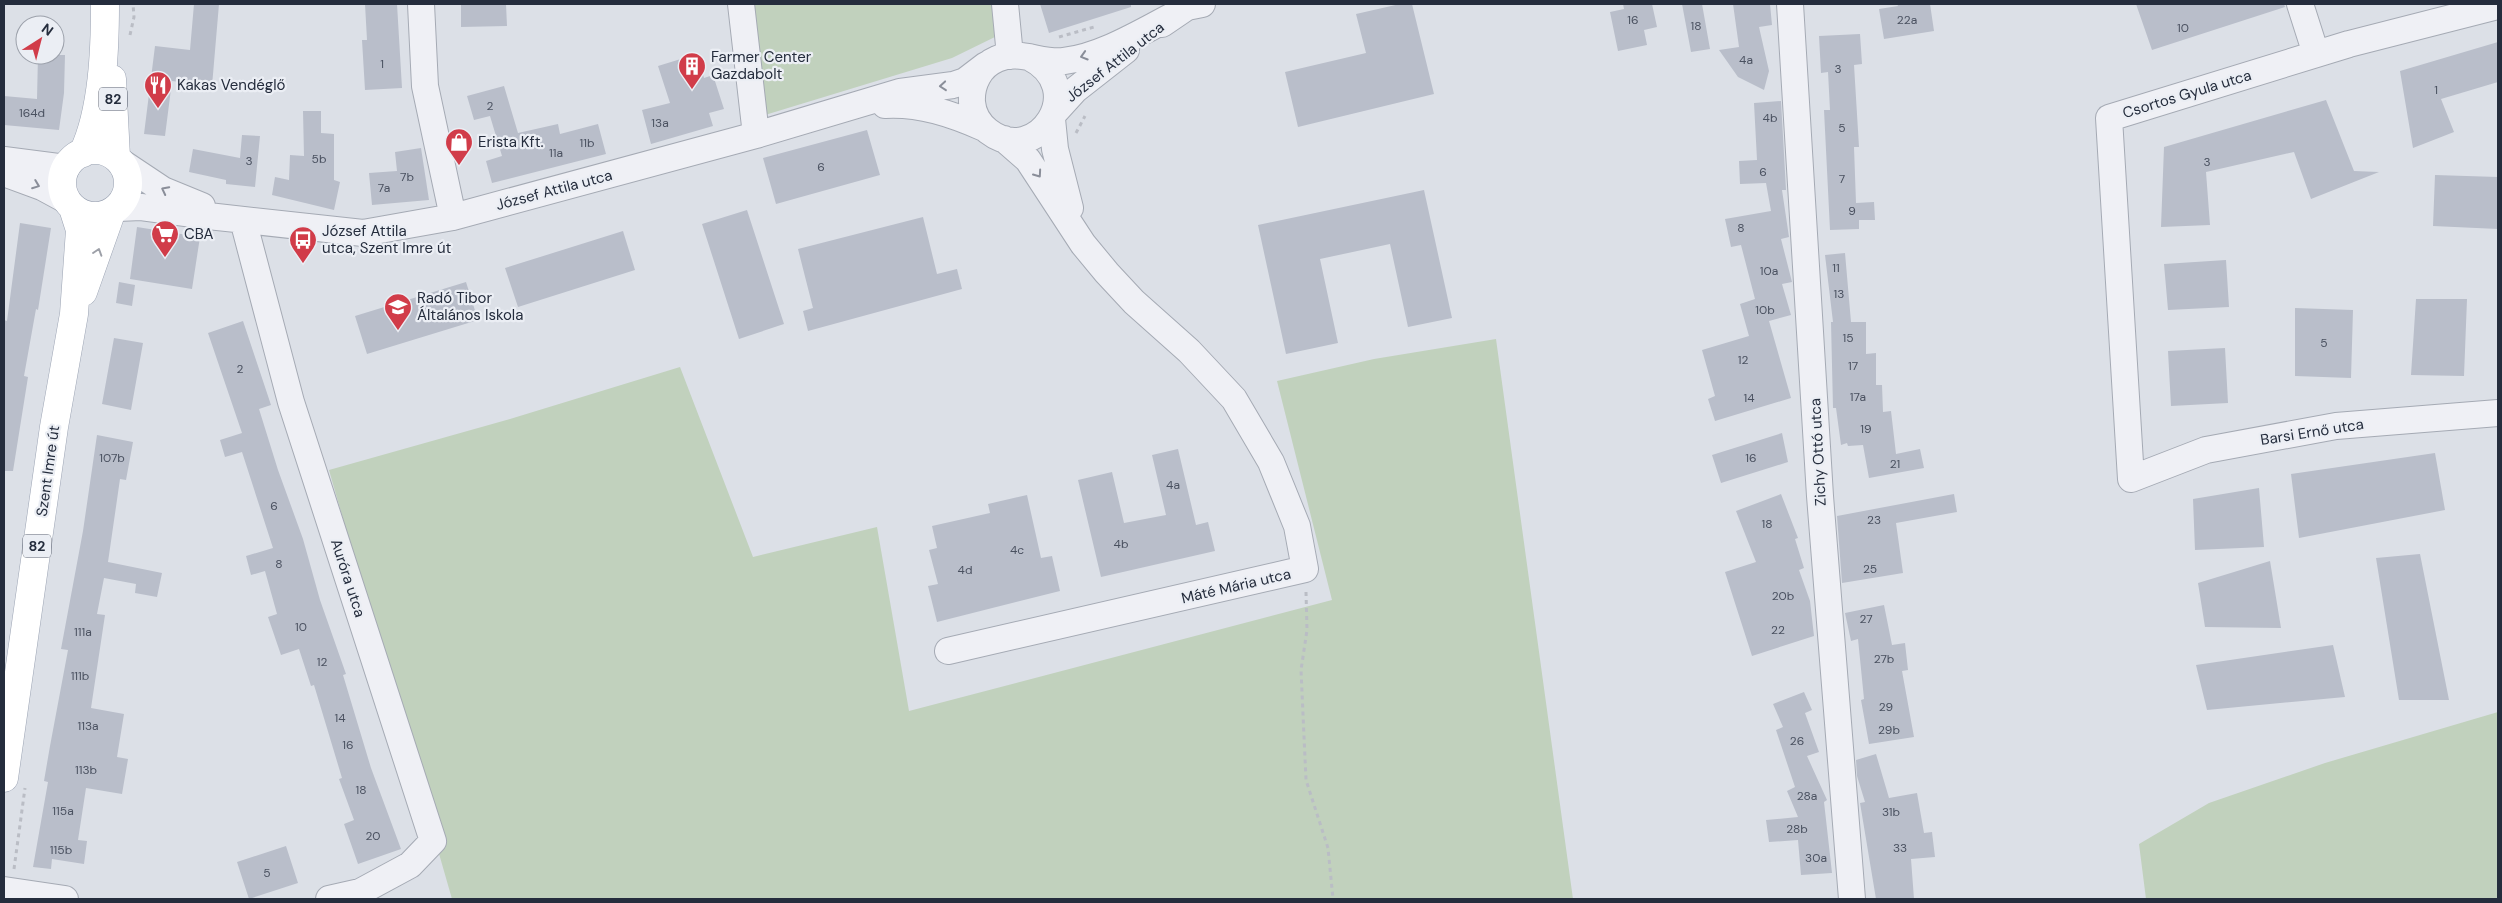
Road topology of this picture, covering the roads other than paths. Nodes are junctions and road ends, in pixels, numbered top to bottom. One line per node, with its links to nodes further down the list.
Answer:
1 (105, 4): 10 (main road, 82)
2 (421, 4): 24 (street)
3 (742, 4): 17 (street)
4 (1005, 4): 12 (street)
5 (1202, 4): 9 (street, József Attila utca)
6 (1790, 4): 36 (street, Zichy Ottó utca)
7 (2300, 4): 11 (street)
8 (2498, 6): 11 (street, Csortos Gyula utca)
9 (1176, 14): 12 (street, József Attila utca, one-way to 12); 15 (street, József Attila utca)
10 (105, 42): 19 (main road, 82); 20 (main road, 82)
11 (2316, 54): 29 (street, Csortos Gyula utca)
12 (1019, 56): 13 (street); 15 (street, József Attila utca)
13 (986, 66): 14 (street, one-way to 14); 16 (street)
14 (859, 106): 16 (street); 17 (street, József Attila utca)
15 (1054, 115): 16 (street, József Attila utca); 26 (street, Máté Mária utca)
16 (994, 134): 26 (street, Máté Mária utca, one-way to 26)
17 (756, 135): 24 (street, József Attila utca)
18 (4, 160): 19 (street)
19 (74, 160): 20 (main road); 22 (main road, 82)
20 (118, 160): 23 (main road, 82); 25 (street, József Attila utca, one-way to 20)
21 (4, 173): 22 (street, one-way to 22)
22 (70, 204): 23 (main road); 27 (main road, Szent Imre út / 82)
23 (115, 210): 25 (street, József Attila utca); 27 (main road, Szent Imre út / 82, one-way to 23)
24 (453, 217): 25 (street, József Attila utca)
25 (243, 220): 33 (street, Auróra utca)
26 (1083, 244): 30 (street, Máté Mária utca)
27 (74, 314): 31 (main road, Szent Imre út / 82)
28 (2498, 413): 29 (street, Barsi Ernő utca)
29 (2131, 479)
30 (948, 651)
31 (4, 778)
32 (4, 890): 34 (street)
33 (362, 896): 35 (street)
34 (64, 899)
35 (329, 899)
36 (1852, 899)

